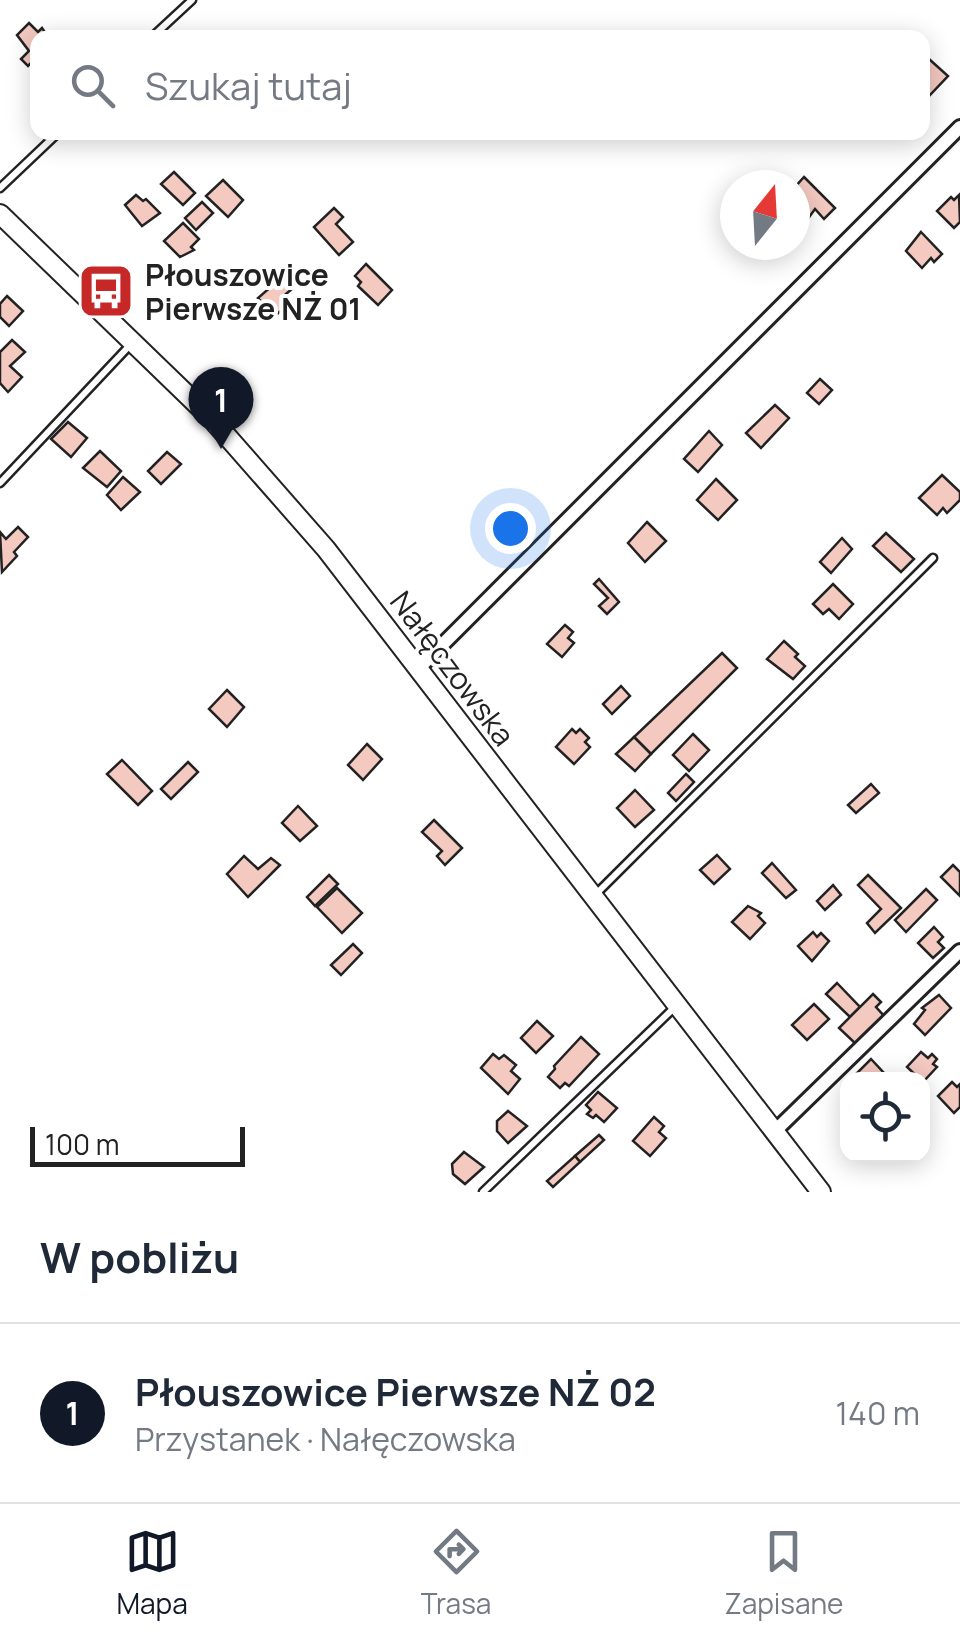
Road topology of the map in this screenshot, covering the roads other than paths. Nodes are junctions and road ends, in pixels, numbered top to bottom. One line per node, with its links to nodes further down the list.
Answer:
1 (192, 0): 2 (lane)
2 (160, 30)
3 (960, 127): 10 (street)
4 (51, 140): 5 (lane)
5 (0, 188)
6 (0, 214): 7 (main road, Nałęczowska)
7 (133, 342): 8 (lane); 10 (main road, Nałęczowska)
8 (0, 483)
9 (933, 558): 11 (lane)
10 (419, 668): 11 (main road, Nałęczowska)
11 (594, 896): 13 (main road, Nałęczowska)
12 (960, 951): 14 (street)
13 (677, 1005): 14 (main road, Nałęczowska); 15 (lane)
14 (774, 1132): 16 (main road, Nałęczowska)
15 (482, 1192)
16 (820, 1192)

